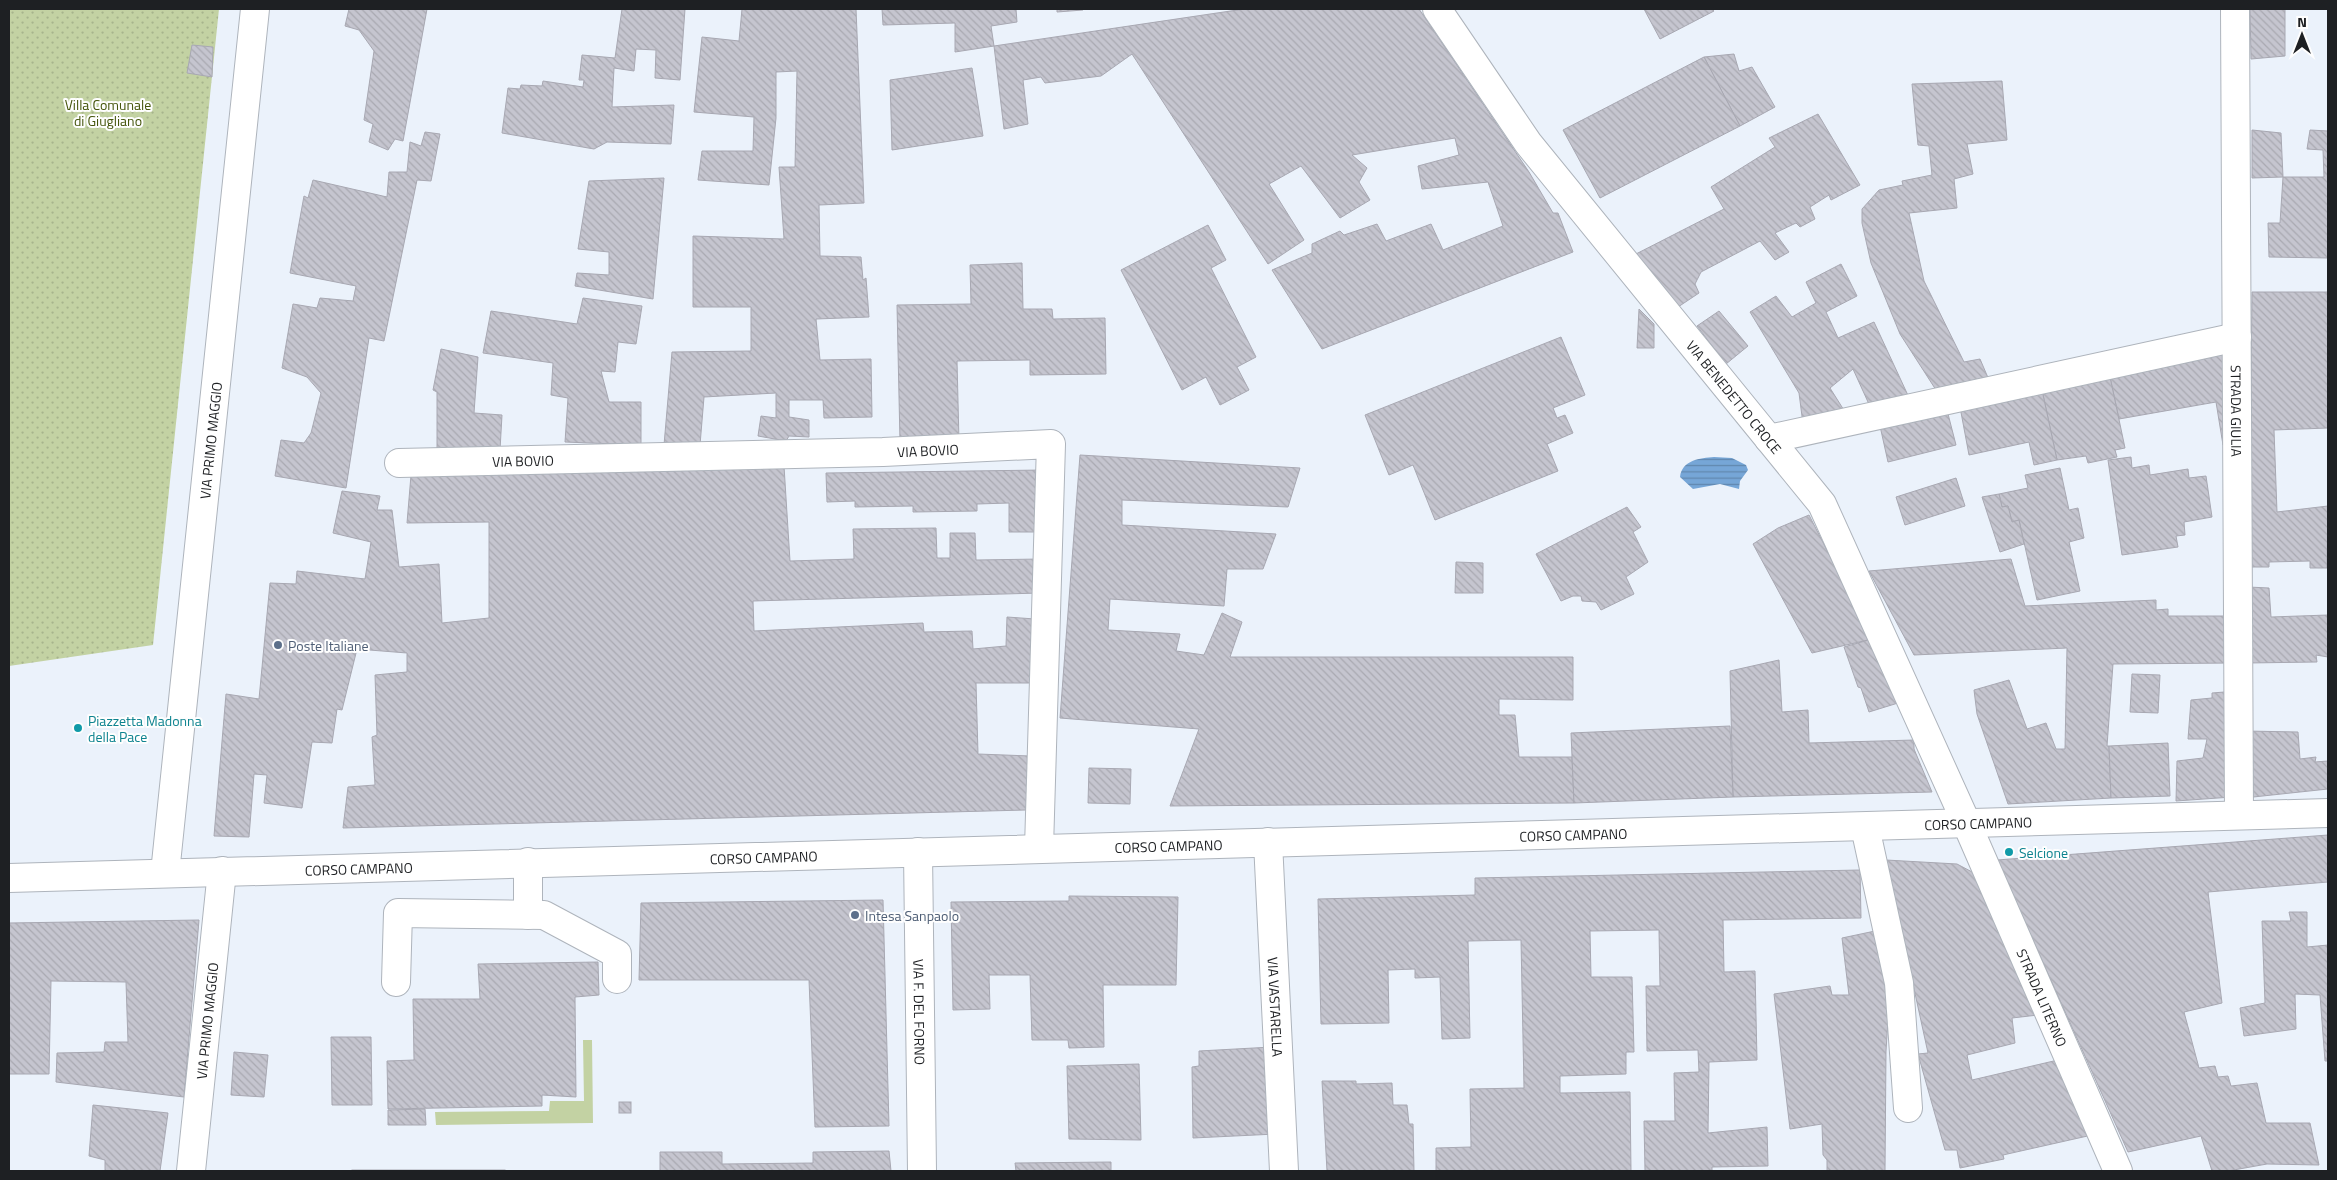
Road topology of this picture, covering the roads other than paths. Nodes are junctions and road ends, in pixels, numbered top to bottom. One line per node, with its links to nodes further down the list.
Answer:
1 (255, 9): 16 (street, VIA PRIMO MAGGIO)
2 (1437, 9): 5 (street, VIA BENEDETTO CROCE)
3 (2235, 9): 4 (street, STRADA GIULIA)
4 (2236, 336): 5 (street); 8 (street, STRADA GIULIA)
5 (1769, 439): 9 (street, VIA BENEDETTO CROCE)
6 (400, 463): 12 (street, VIA BOVIO)
7 (2328, 813): 8 (street, CORSO CAMPANO)
8 (2239, 815): 9 (street, CORSO CAMPANO)
9 (1966, 822): 10 (street, CORSO CAMPANO); 25 (street, STRADA LITERNO)
10 (1865, 827): 11 (street, CORSO CAMPANO); 21 (street)
11 (1268, 842): 12 (street, CORSO CAMPANO); 24 (street, VIA VASTARELLA)
12 (1039, 848): 13 (street, CORSO CAMPANO)
13 (918, 852): 14 (street, CORSO CAMPANO); 23 (street, VIA F. DEL FORNO)
14 (528, 862): 15 (street, CORSO CAMPANO); 18 (street)
15 (222, 871): 16 (street, CORSO CAMPANO); 22 (street, VIA PRIMO MAGGIO)
16 (165, 873): 17 (street, CORSO CAMPANO)
17 (9, 878)
18 (528, 915): 19 (street); 20 (street)
19 (617, 979)
20 (396, 982)
21 (1908, 1108)
22 (192, 1171)
23 (922, 1171)
24 (1284, 1171)
25 (2118, 1171)

